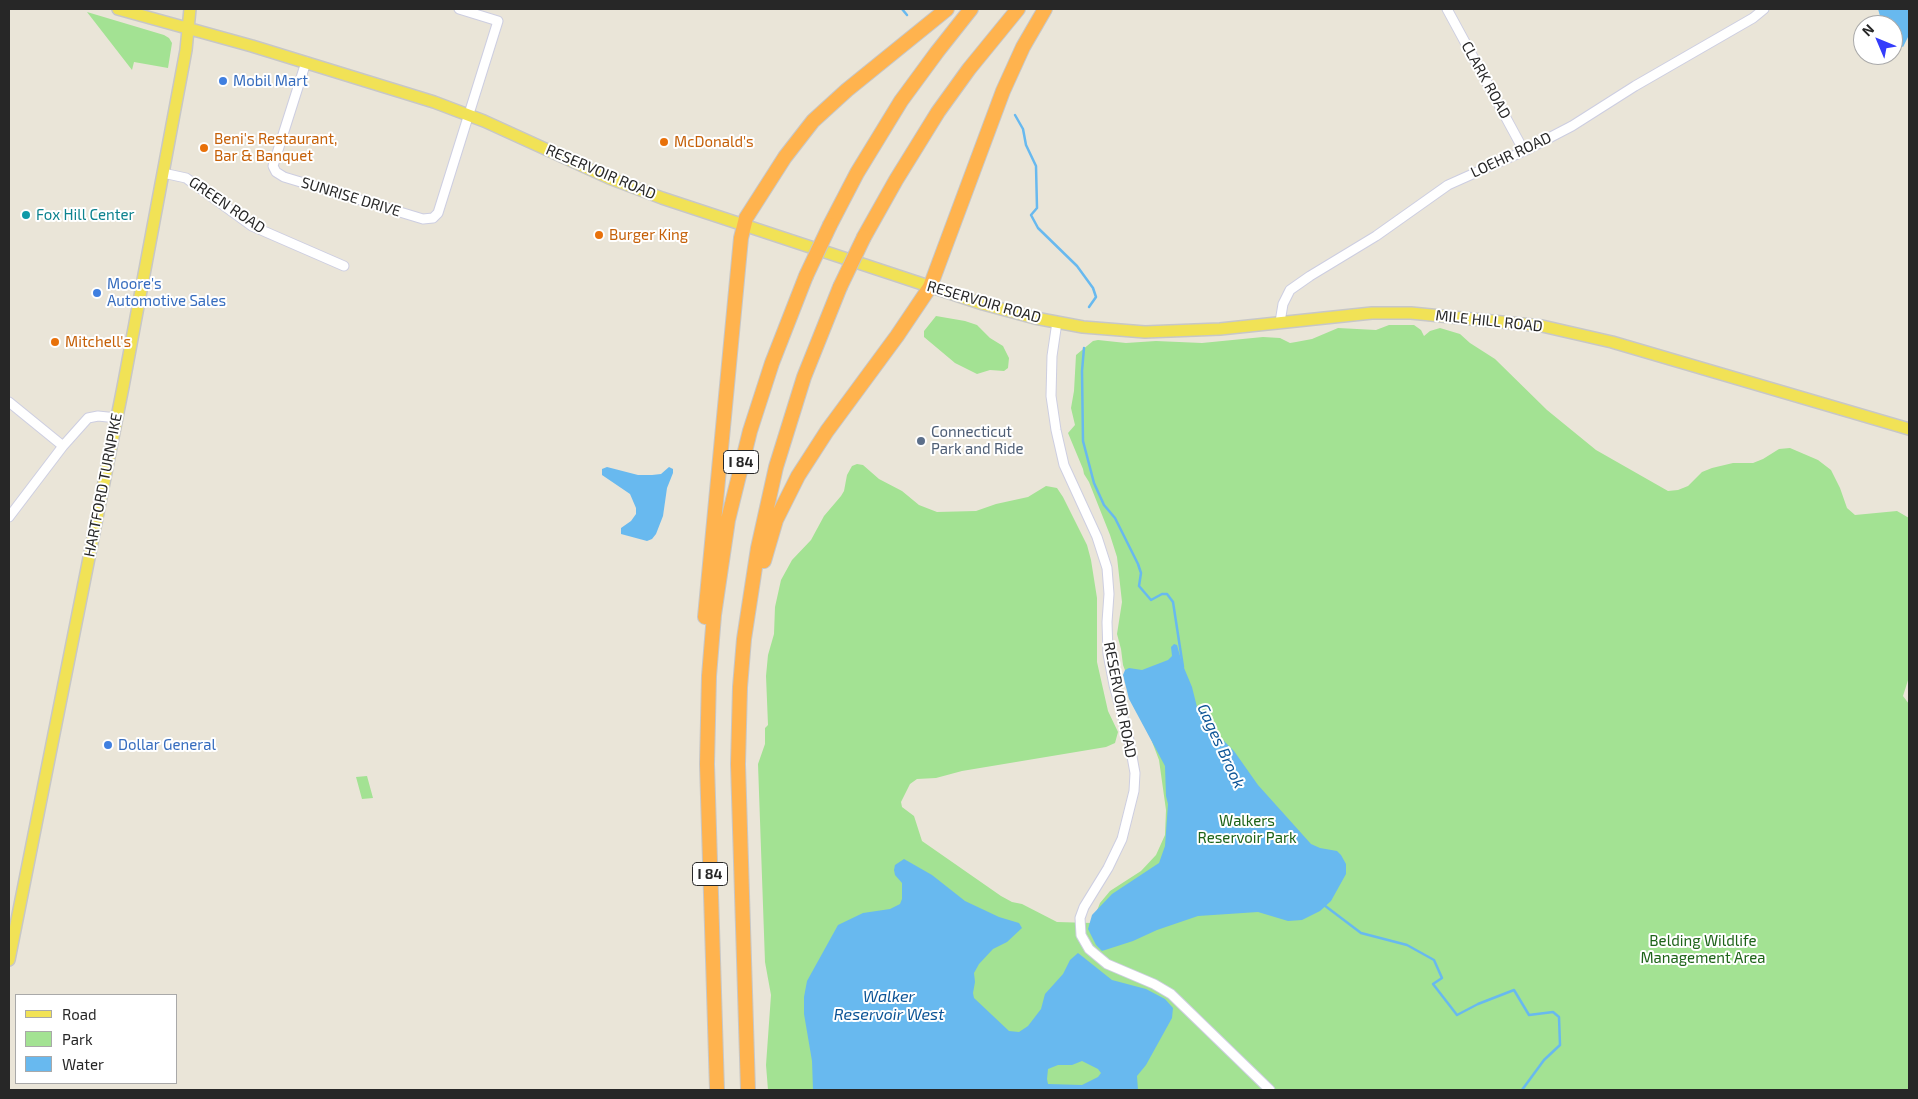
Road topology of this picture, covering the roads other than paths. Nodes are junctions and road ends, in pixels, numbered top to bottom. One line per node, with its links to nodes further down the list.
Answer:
1 (118, 9): 10 (main road, RESERVOIR ROAD)
2 (190, 9): 10 (main road, HARTFORD TURNPIKE)
3 (459, 9): 12 (street)
4 (947, 9): 15 (highway)
5 (971, 9): 26 (highway, I 84, bridge)
6 (1018, 9): 25 (highway, I 84, bridge)
7 (1046, 9): 17 (highway)
8 (1447, 9): 13 (street, CLARK ROAD)
9 (1764, 9): 13 (street, LOEHR ROAD)
10 (188, 29): 11 (main road, RESERVOIR ROAD); 14 (main road, HARTFORD TURNPIKE)
11 (306, 62): 12 (main road, RESERVOIR ROAD); 12 (street, SUNRISE DRIVE)
12 (470, 115): 15 (main road, RESERVOIR ROAD)
13 (1524, 151): 19 (street, LOEHR ROAD)
14 (163, 173): 16 (street, GREEN ROAD); 21 (main road, HARTFORD TURNPIKE)
15 (743, 225): 17 (main road, RESERVOIR ROAD); 26 (highway)
16 (344, 266)
17 (930, 287): 18 (main road, RESERVOIR ROAD); 25 (highway)
18 (1057, 322): 19 (main road, MILE HILL ROAD); 30 (street, RESERVOIR ROAD)
19 (1280, 322): 22 (main road, MILE HILL ROAD)
20 (9, 402): 23 (street)
21 (116, 418): 23 (street); 27 (main road, HARTFORD TURNPIKE)
22 (1909, 429)
23 (63, 446): 24 (street)
24 (9, 517)
25 (749, 600): 29 (highway, I 84)
26 (710, 657): 28 (highway, I 84)
27 (9, 960)
28 (717, 1090)
29 (748, 1090)
30 (1270, 1090)

